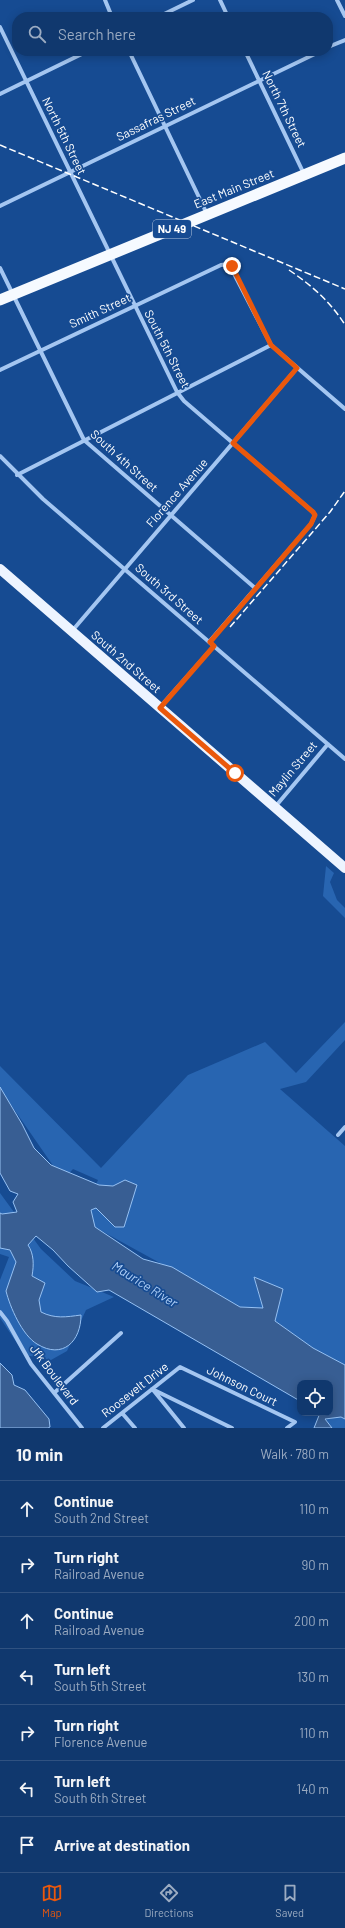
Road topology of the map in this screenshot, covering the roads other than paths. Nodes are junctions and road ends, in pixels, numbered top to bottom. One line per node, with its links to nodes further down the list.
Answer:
1 (104, 0): 5 (street)
2 (193, 0): 6 (street)
3 (220, 0): 7 (street)
4 (337, 0): 8 (street)
5 (110, 12)
6 (168, 12)
7 (226, 12)
8 (345, 16)
9 (0, 27): 12 (street, North 5th Street)
10 (345, 40): 11 (street)
11 (333, 45)
12 (12, 52)
13 (14, 56): 19 (street, North 5th Street)
14 (78, 56): 19 (street)
15 (131, 56): 21 (street)
16 (247, 56): 18 (street, North 7th Street)
17 (310, 56): 18 (street, Sassafras Street)
18 (259, 80): 21 (street, Sassafras Street); 24 (street, North 7th Street)
19 (26, 81): 20 (street); 23 (street, North 5th Street)
20 (0, 94)
21 (165, 126): 23 (street, Sassafras Street); 26 (street)
22 (345, 158): 24 (highway, East Main Street / NJ 49)
23 (70, 172): 25 (street, Sassafras Street); 27 (street, North 5th Street)
24 (304, 175): 26 (highway, East Main Street / NJ 49)
25 (0, 206)
26 (207, 215): 27 (highway, East Main Street / NJ 49)
27 (109, 254): 29 (highway, East Main Street / NJ 49); 31 (street, South 5th Street)
28 (0, 268): 29 (street, South 4th Street)
29 (13, 294): 30 (highway, East Main Street / NJ 49); 33 (street, South 4th Street)
30 (0, 300)
31 (134, 306): 32 (street, Smith Street); 33 (street, Smith Street); 36 (street, South 5th Street)
32 (271, 345): 34 (street); 36 (street)
33 (40, 351): 35 (street, Smith Street); 38 (street, South 4th Street)
34 (297, 368): 37 (street); 39 (street, Florence Avenue)
35 (0, 370)
36 (177, 392): 38 (street); 39 (street, South 5th Street)
37 (345, 409)
38 (84, 440): 41 (street); 42 (street, South 4th Street)
39 (233, 443): 42 (street, Florence Avenue); 45 (street, South 5th Street)
40 (0, 456): 41 (street, South 3rd Street)
41 (17, 475): 44 (street, South 3rd Street)
42 (171, 516): 44 (street, Florence Avenue); 45 (street, South 4th Street)
43 (0, 569): 46 (main road, South 2nd Street)
44 (125, 569): 46 (street, Florence Avenue); 47 (street, South 3rd Street)
45 (255, 588): 47 (street)
46 (72, 632): 49 (main road, South 2nd Street)
47 (210, 642): 48 (street, South 3rd Street)
48 (214, 646): 49 (street); 50 (street, South 3rd Street)
49 (160, 708): 52 (main road, South 2nd Street)
50 (328, 744): 51 (street, South 3rd Street); 52 (street, Maylin Street)
51 (345, 759)
52 (274, 807): 53 (main road, South 2nd Street)
53 (345, 868)
54 (345, 1127): 55 (street)
55 (338, 1135)
56 (0, 1312): 60 (street, Jfk Boulevard)
57 (121, 1333): 60 (street)
58 (180, 1367): 59 (street, Roosevelt Drive); 67 (street, Johnson Court)
59 (152, 1390): 61 (street, Roosevelt Drive); 65 (street); 66 (street)
60 (54, 1393): 62 (street, Jfk Boulevard)
61 (122, 1413): 63 (street, Roosevelt Drive); 64 (street)
62 (82, 1428)
63 (103, 1428)
64 (135, 1428)
65 (184, 1428)
66 (232, 1428)
67 (287, 1428)

